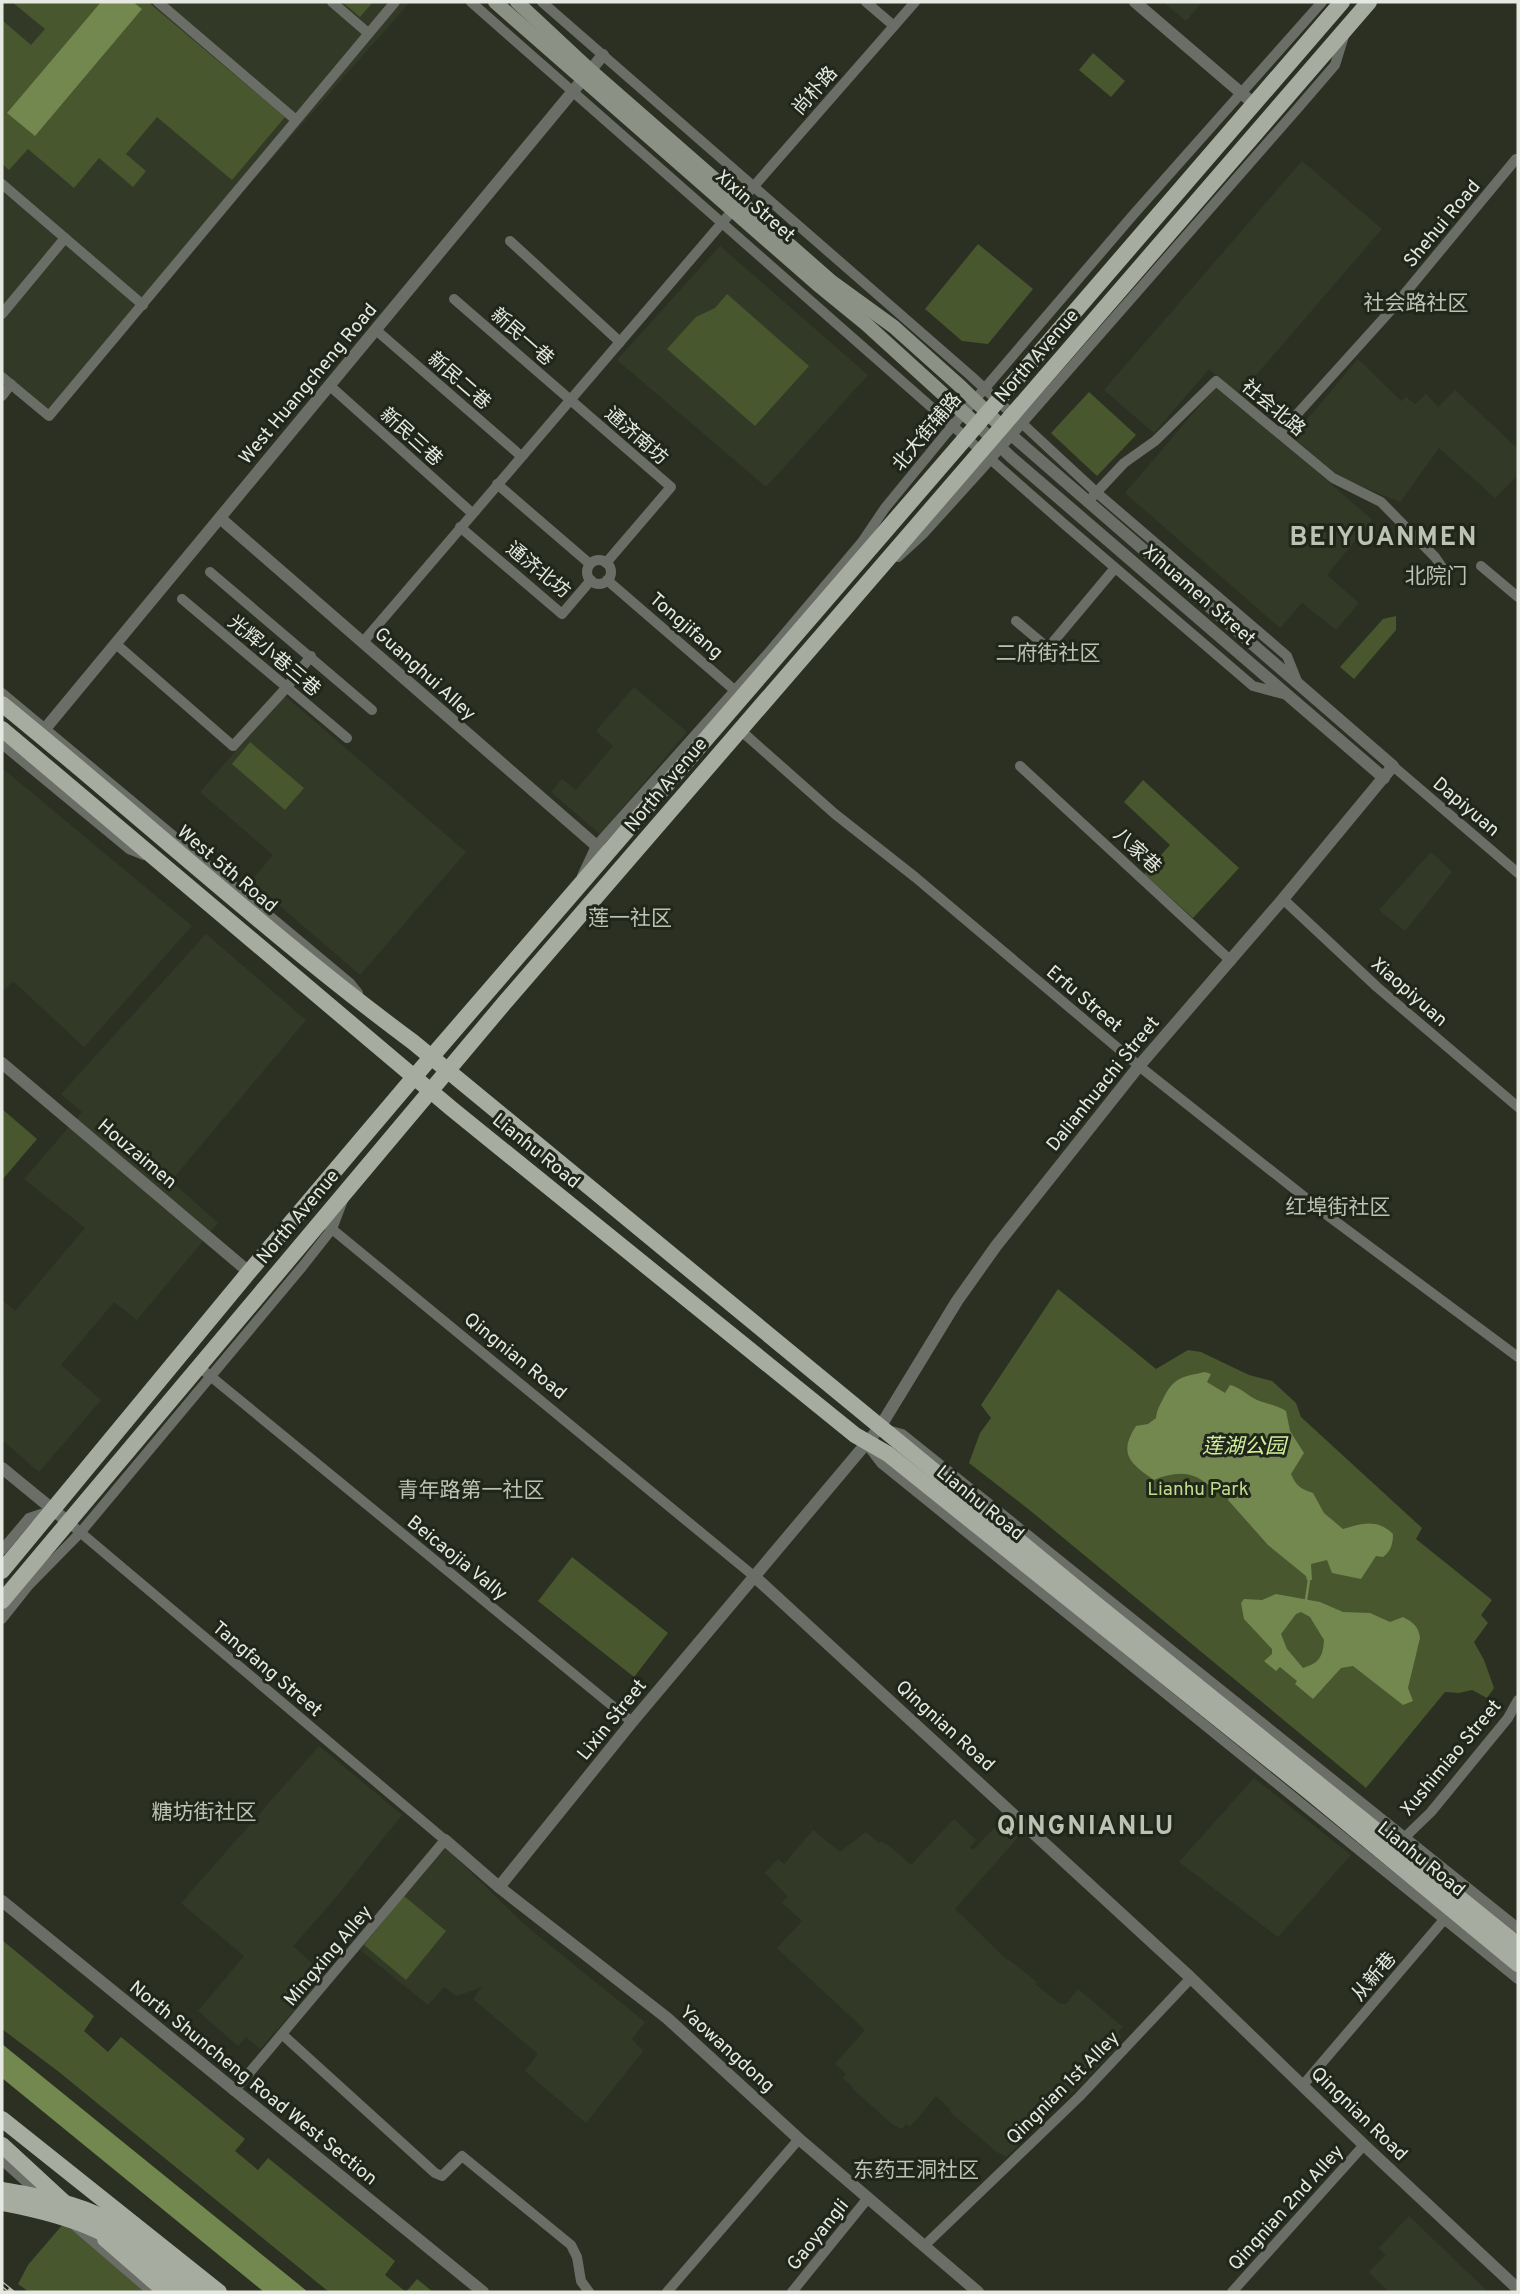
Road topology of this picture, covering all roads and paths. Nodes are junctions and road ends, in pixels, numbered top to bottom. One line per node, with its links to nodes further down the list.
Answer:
1 (158, 2): 20 (street)
2 (332, 2): 15 (street)
3 (395, 2): 15 (street)
4 (471, 2): 18 (street)
5 (495, 2): 17 (main road, Xixin Street)
6 (517, 2): 17 (main road, Xixin Street)
7 (542, 2): 16 (street)
8 (866, 2): 14 (street)
9 (915, 2): 14 (street, 尚朴路)
10 (1135, 2): 19 (street)
11 (1322, 2): 19 (street, 北大街辅路)
12 (1342, 2): 19 (main road, North Avenue)
13 (1368, 2): 43 (main road, North Avenue)
14 (894, 26): 23 (street, 尚朴路)
15 (368, 33): 20 (street)
16 (603, 55): 17 (street, West Huangcheng Road); 23 (street)
17 (586, 75): 18 (street, West Huangcheng Road); 24 (main road, Xixin Street)
18 (572, 91): 24 (street); 30 (street, West Huangcheng Road)
19 (1248, 99): 35 (street, 北大街辅路); 40 (main road, North Avenue)
20 (296, 120): 28 (street)
21 (1516, 159): 42 (street, Shehui Road)
22 (2, 184): 25 (street)
23 (754, 186): 24 (street, 尚朴路); 35 (street)
24 (732, 211): 31 (street, 尚朴路); 38 (main road, Xixin Street); 39 (main road, Xixin Street); 41 (street)
25 (65, 238): 28 (street); 29 (street)
26 (510, 241): 31 (street)
27 (454, 299): 37 (street, 新民一巷)
28 (143, 305): 33 (street)
29 (2, 314)
30 (376, 330): 34 (street, West Huangcheng Road); 44 (street, 新民二巷)
31 (620, 342): 37 (street, 尚朴路)
32 (2, 377): 33 (street)
33 (11, 384): 36 (street)
34 (329, 385): 47 (street, 新民三巷); 48 (street, West Huangcheng Road)
35 (985, 389): 38 (street, 北大街辅路); 40 (street)
36 (2, 396)
37 (570, 400): 44 (street, 尚朴路); 50 (street, 通济南坊)
38 (975, 400): 39 (street, 北大街辅路); 40 (main road, Xixin Street)
39 (964, 413): 40 (main road, Xixin Street); 41 (street, 北大街辅路)
40 (982, 419): 41 (street); 43 (main road, Xixin Street); 43 (street); 66 (main road, North Avenue)
41 (953, 425): 66 (street, 北大街辅路)
42 (1280, 433): 46 (street, 社会北路); 54 (street, 社会北路)
43 (1002, 437): 46 (street, Xihuamen Street); 53 (street); 67 (street, Xihuamen Street); 71 (main road, North Avenue)
44 (521, 456): 45 (street, 尚朴路)
45 (497, 484): 47 (street, 尚朴路); 51 (street)
46 (1092, 497): 76 (street, Xihuamen Street)
47 (472, 513): 49 (street, 尚朴路)
48 (220, 518): 61 (street, Guanghui Alley); 62 (street, West Huangcheng Road)
49 (460, 527): 56 (street, 通济北坊); 61 (street, 尚朴路)
50 (606, 563): 51 (street); 57 (street)
51 (590, 564): 56 (street)
52 (1481, 566): 58 (street)
53 (1115, 568): 60 (street); 67 (street)
54 (1444, 570)
55 (210, 572): 63 (street)
56 (591, 580): 57 (street)
57 (607, 580): 66 (street, Tongjifang)
58 (1518, 597)
59 (182, 598): 64 (street, 光辉小巷三巷)
60 (1016, 621)
61 (363, 642): 78 (street, Guanghui Alley)
62 (116, 644): 64 (street); 72 (street, West Huangcheng Road)
63 (311, 656): 64 (street); 69 (street)
64 (287, 687): 73 (street, 光辉小巷三巷)
65 (2, 693): 72 (street)
66 (739, 694): 78 (main road, North Avenue)
67 (1288, 695): 77 (street, Xihuamen Street)
68 (2, 704): 72 (main road, West 5th Road)
69 (372, 710)
70 (2, 729): 79 (main road, West 5th Road)
71 (742, 731): 85 (street, Erfu Street); 86 (main road, North Avenue)
72 (42, 732): 83 (main road, West 5th Road)
73 (347, 738)
74 (2, 744): 79 (street)
75 (1020, 766): 82 (street, 八家巷)
76 (1393, 766): 77 (street, Dalianhuachi Street); 80 (street, Dapiyuan)
77 (1384, 778): 81 (street, Dalianhuachi Street)
78 (601, 850): 83 (main road, North Avenue)
79 (158, 860): 87 (main road, West 5th Road)
80 (1518, 873)
81 (1283, 899): 82 (street, Dalianhuachi Street); 89 (street, Xiaopiyuan)
82 (1231, 961): 85 (street, Dalianhuachi Street)
83 (431, 1058): 86 (main road, Lianhu Road); 87 (main road, North Avenue)
84 (2, 1063): 91 (street, Houzaimen)
85 (1139, 1066): 92 (street, Erfu Street); 94 (street, Dalianhuachi Street)
86 (447, 1071): 88 (main road, North Avenue); 94 (main road, Lianhu Road)
87 (415, 1076): 88 (main road, Lianhu Road); 91 (main road, North Avenue)
88 (431, 1090): 90 (main road, North Avenue); 95 (main road, Lianhu Road)
89 (1518, 1107)
90 (326, 1224): 93 (main road, North Avenue); 101 (street, Qingnian Road)
91 (249, 1272): 97 (main road, North Avenue)
92 (1518, 1357)
93 (204, 1371): 98 (main road, North Avenue); 105 (street, Beicaojia Vally)
94 (880, 1427): 95 (street, Dalianhuachi Street); 107 (main road, Lianhu Road)
95 (866, 1443): 101 (street, Lixin Street); 107 (main road, Lianhu Road)
96 (2, 1468): 97 (street)
97 (53, 1510): 98 (street); 99 (street); 100 (main road, North Avenue)
98 (74, 1527): 102 (main road, North Avenue); 103 (street); 106 (street, Tangfang Street)
99 (2, 1550)
100 (2, 1571)
101 (755, 1577): 105 (street, Lixin Street); 114 (street, Qingnian Road)
102 (2, 1601)
103 (2, 1619)
104 (1518, 1700): 107 (street, Xushimiao Street)
105 (632, 1722): 108 (street, Lixin Street)
106 (445, 1840): 108 (street, Yaowangdong); 116 (street, Mingxing Alley)
107 (1392, 1851): 110 (main road, Lianhu Road); 110 (street)
108 (499, 1887): 120 (street, Yaowangdong)
109 (2, 1901): 118 (street, North Shuncheng Road West Section)
110 (1457, 1904): 111 (street); 112 (main road, Lianhu Road); 113 (main road, Lianhu Road); 115 (street); 117 (street, 从新巷)
111 (1518, 1928)
112 (1518, 1945)
113 (1518, 1964)
114 (1191, 1978): 117 (street, Qingnian Road); 127 (street, Qingnian 1st Alley)
115 (1518, 1979)
116 (283, 2035): 118 (street, Mingxing Alley); 135 (street)
117 (1303, 2085): 122 (street, Qingnian Road)
118 (234, 2091): 134 (street, North Shuncheng Road West Section)
119 (2, 2119): 133 (main road)
120 (799, 2140): 125 (street, Yaowangdong); 136 (street)
121 (2, 2145): 130 (main road)
122 (1364, 2145): 128 (street, Qingnian Road); 139 (street, Qingnian 2nd Alley)
123 (2, 2160): 129 (street)
124 (2, 2190): 132 (main road, bridge)
125 (868, 2198): 127 (street, Yaowangdong); 137 (street, Gaoyangli)
126 (2, 2203): 131 (main road, bridge)
127 (924, 2246): 138 (street, Yaowangdong)
128 (1518, 2289)
129 (152, 2292)
130 (166, 2292)
131 (185, 2292)
132 (205, 2292)
133 (219, 2292)
134 (483, 2292)
135 (589, 2292)
136 (667, 2292)
137 (792, 2292)
138 (978, 2292)
139 (1232, 2292)

